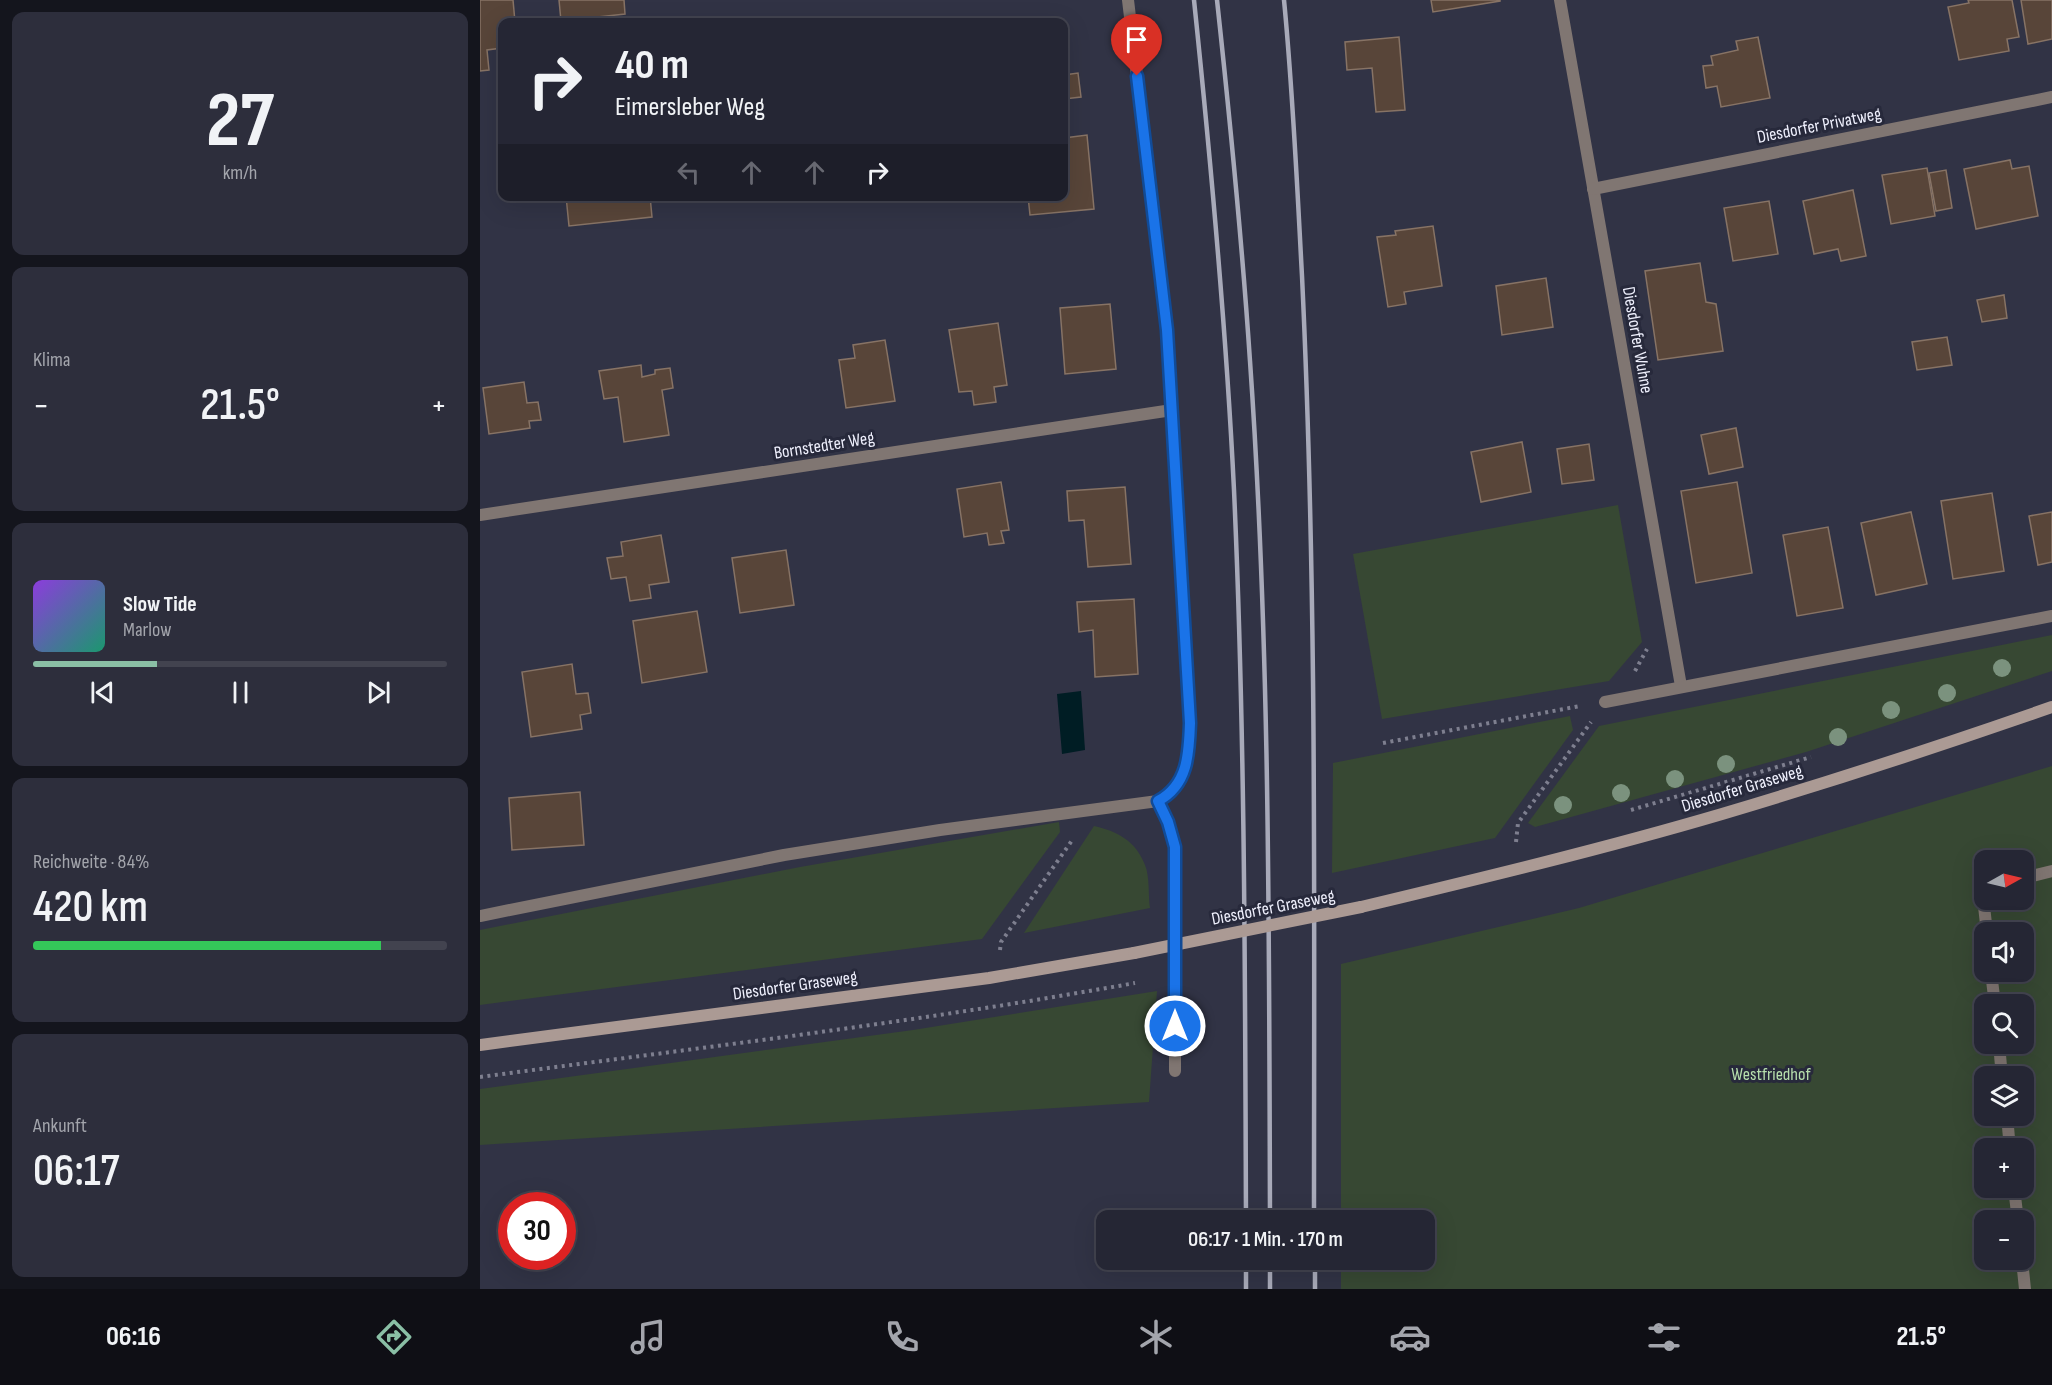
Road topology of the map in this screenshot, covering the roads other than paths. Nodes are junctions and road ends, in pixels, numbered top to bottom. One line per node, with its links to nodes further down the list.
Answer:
1 (1128, 0): 5 (street)
2 (1560, 0): 4 (street, Diesdorfer Wuhne)
3 (2052, 97): 4 (street, Diesdorfer Privatweg)
4 (1593, 189): 8 (street, Diesdorfer Wuhne)
5 (1173, 410): 6 (street, Bornstedter Weg); 11 (street)
6 (480, 514)
7 (2052, 616): 8 (street)
8 (1681, 686): 9 (street)
9 (1605, 702)
10 (2052, 707): 15 (main road, Diesdorfer Graseweg, bridge)
11 (1158, 801): 14 (street); 16 (street)
12 (2052, 872): 13 (street)
13 (2034, 876)
14 (480, 916)
15 (480, 1045)
16 (1175, 1071)
17 (2023, 1270): 18 (street)
18 (2025, 1289)

